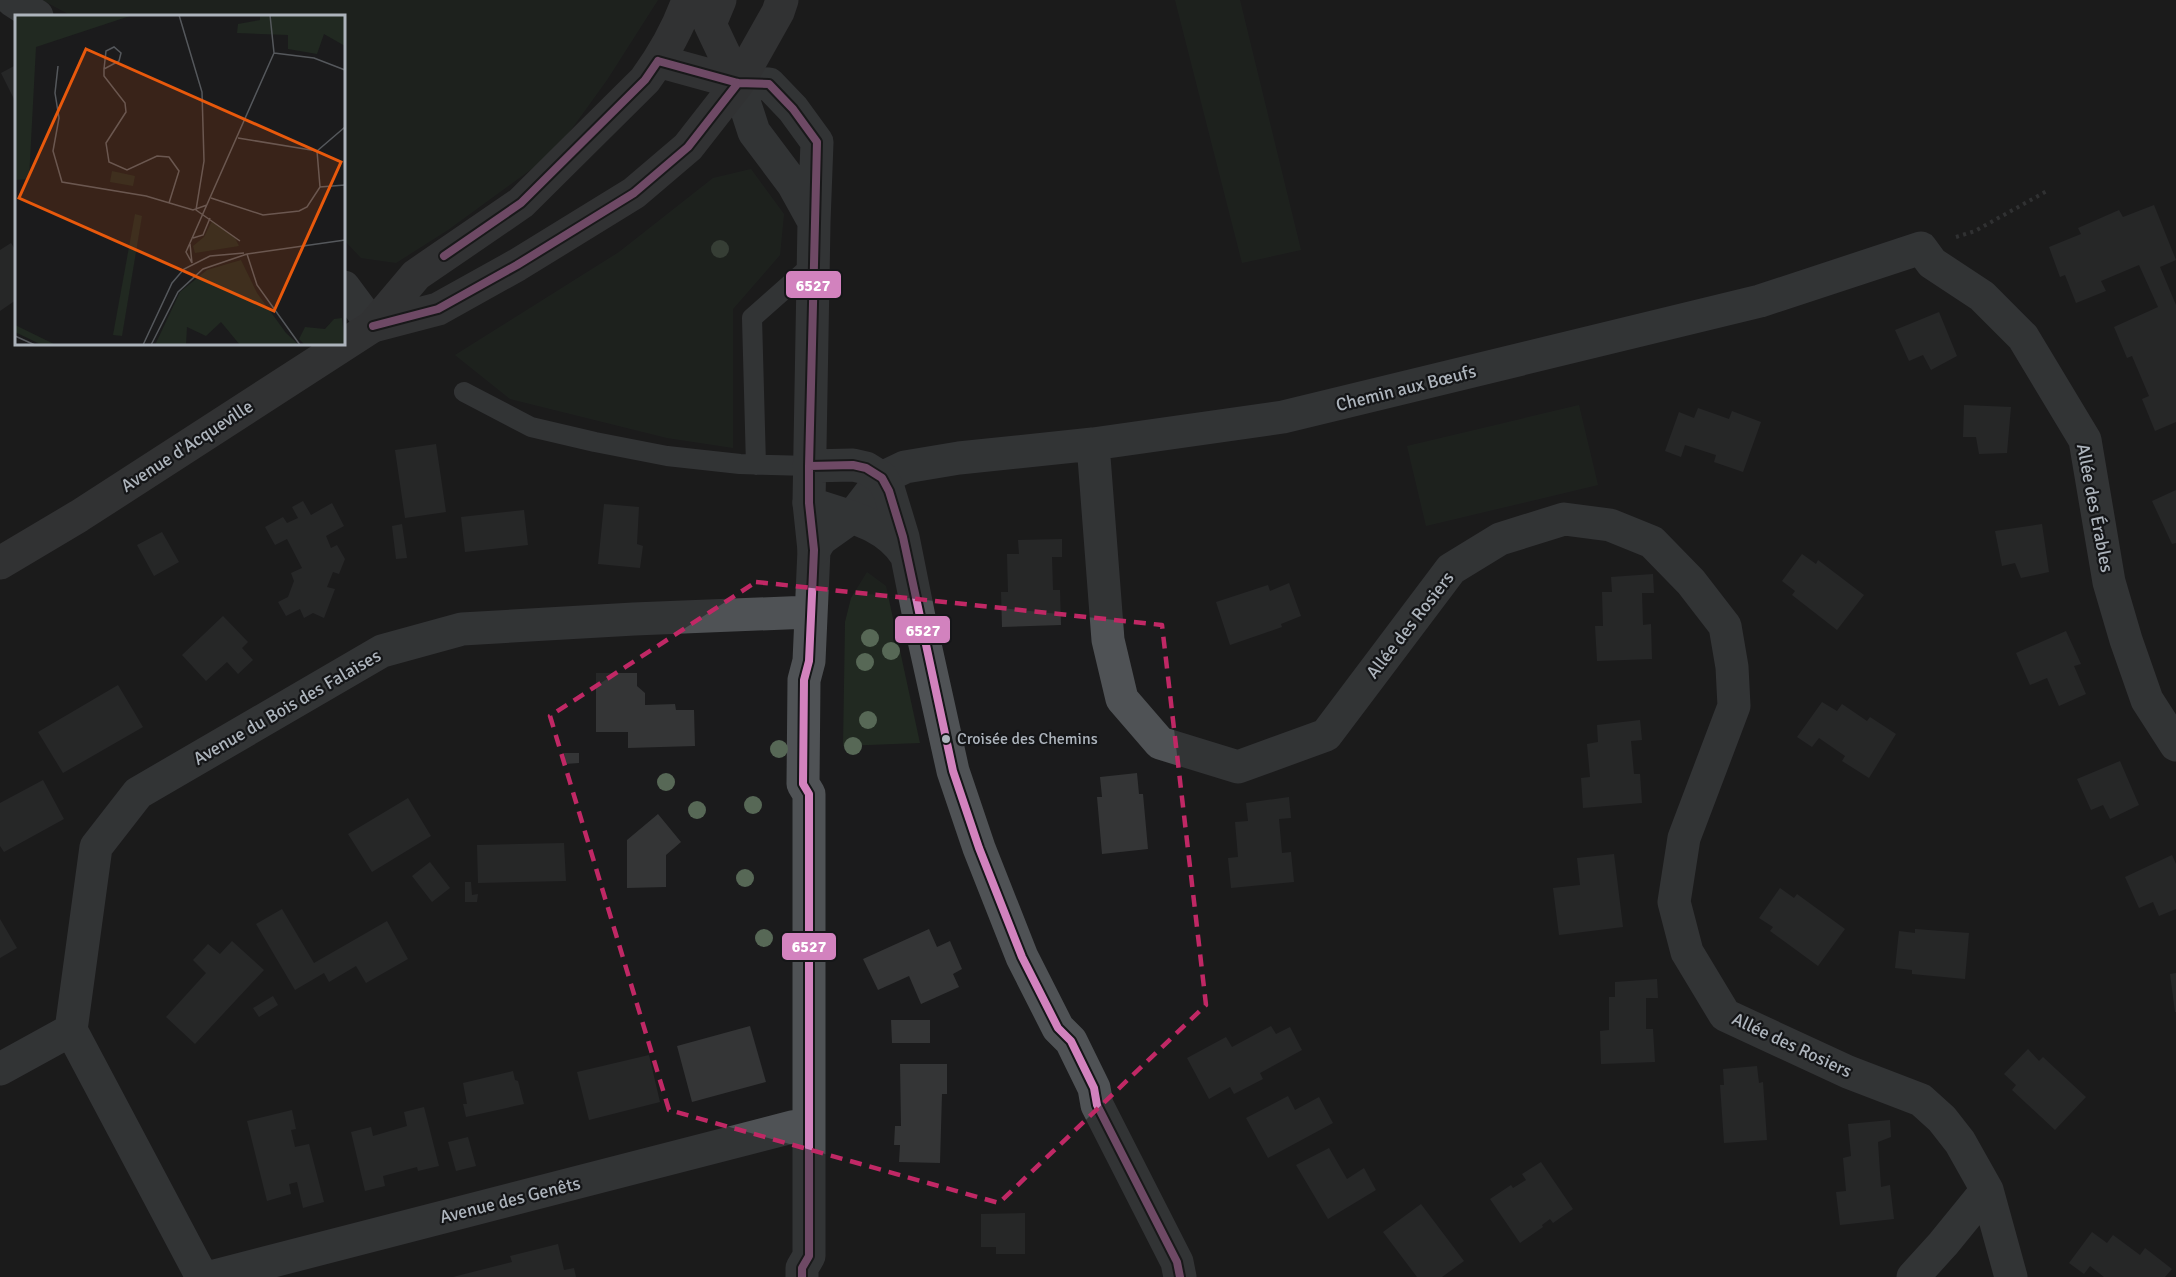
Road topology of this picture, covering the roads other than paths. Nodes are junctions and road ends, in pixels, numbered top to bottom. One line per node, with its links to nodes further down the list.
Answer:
1 (12, 0): 5 (street)
2 (688, 0): 6 (main road)
3 (720, 0): 7 (main road)
4 (782, 0): 7 (main road)
5 (35, 15)
6 (658, 61): 7 (main road); 12 (main road)
7 (738, 83): 8 (street); 8 (street); 12 (main road)
8 (814, 222): 10 (street)
9 (1921, 248): 16 (street, Chemin aux Bœufs); 26 (street, Allée des Érables)
10 (813, 264): 17 (lane); 18 (street)
11 (345, 288): 12 (street)
12 (373, 326): 13 (main road, Avenue d'Acqueville)
13 (345, 344)
14 (344, 345): 24 (main road, Avenue d'Acqueville)
15 (464, 392): 17 (lane)
16 (1094, 444): 19 (street, Chemin aux Bœufs); 30 (street, Allée des Rosiers)
17 (756, 465): 18 (lane)
18 (809, 466): 19 (street); 20 (street)
19 (882, 478): 21 (street, Chemin aux Bœufs); 23 (street)
20 (809, 503): 21 (street); 22 (street)
21 (852, 517): 22 (street, Chemin aux Bœufs); 23 (street)
22 (814, 550): 25 (street)
23 (906, 555): 34 (street)
24 (0, 563)
25 (810, 612): 27 (street, Avenue du Bois des Falaises); 29 (street)
26 (2176, 746)
27 (70, 1030): 28 (street); 31 (street)
28 (0, 1069)
29 (809, 1125): 32 (street, Avenue des Genêts); 33 (street)
30 (1987, 1190): 35 (street); 36 (street, Allée des Rosiers)
31 (202, 1277)
32 (211, 1277)
33 (802, 1277)
34 (1180, 1277)
35 (1913, 1277)
36 (2011, 1277)

